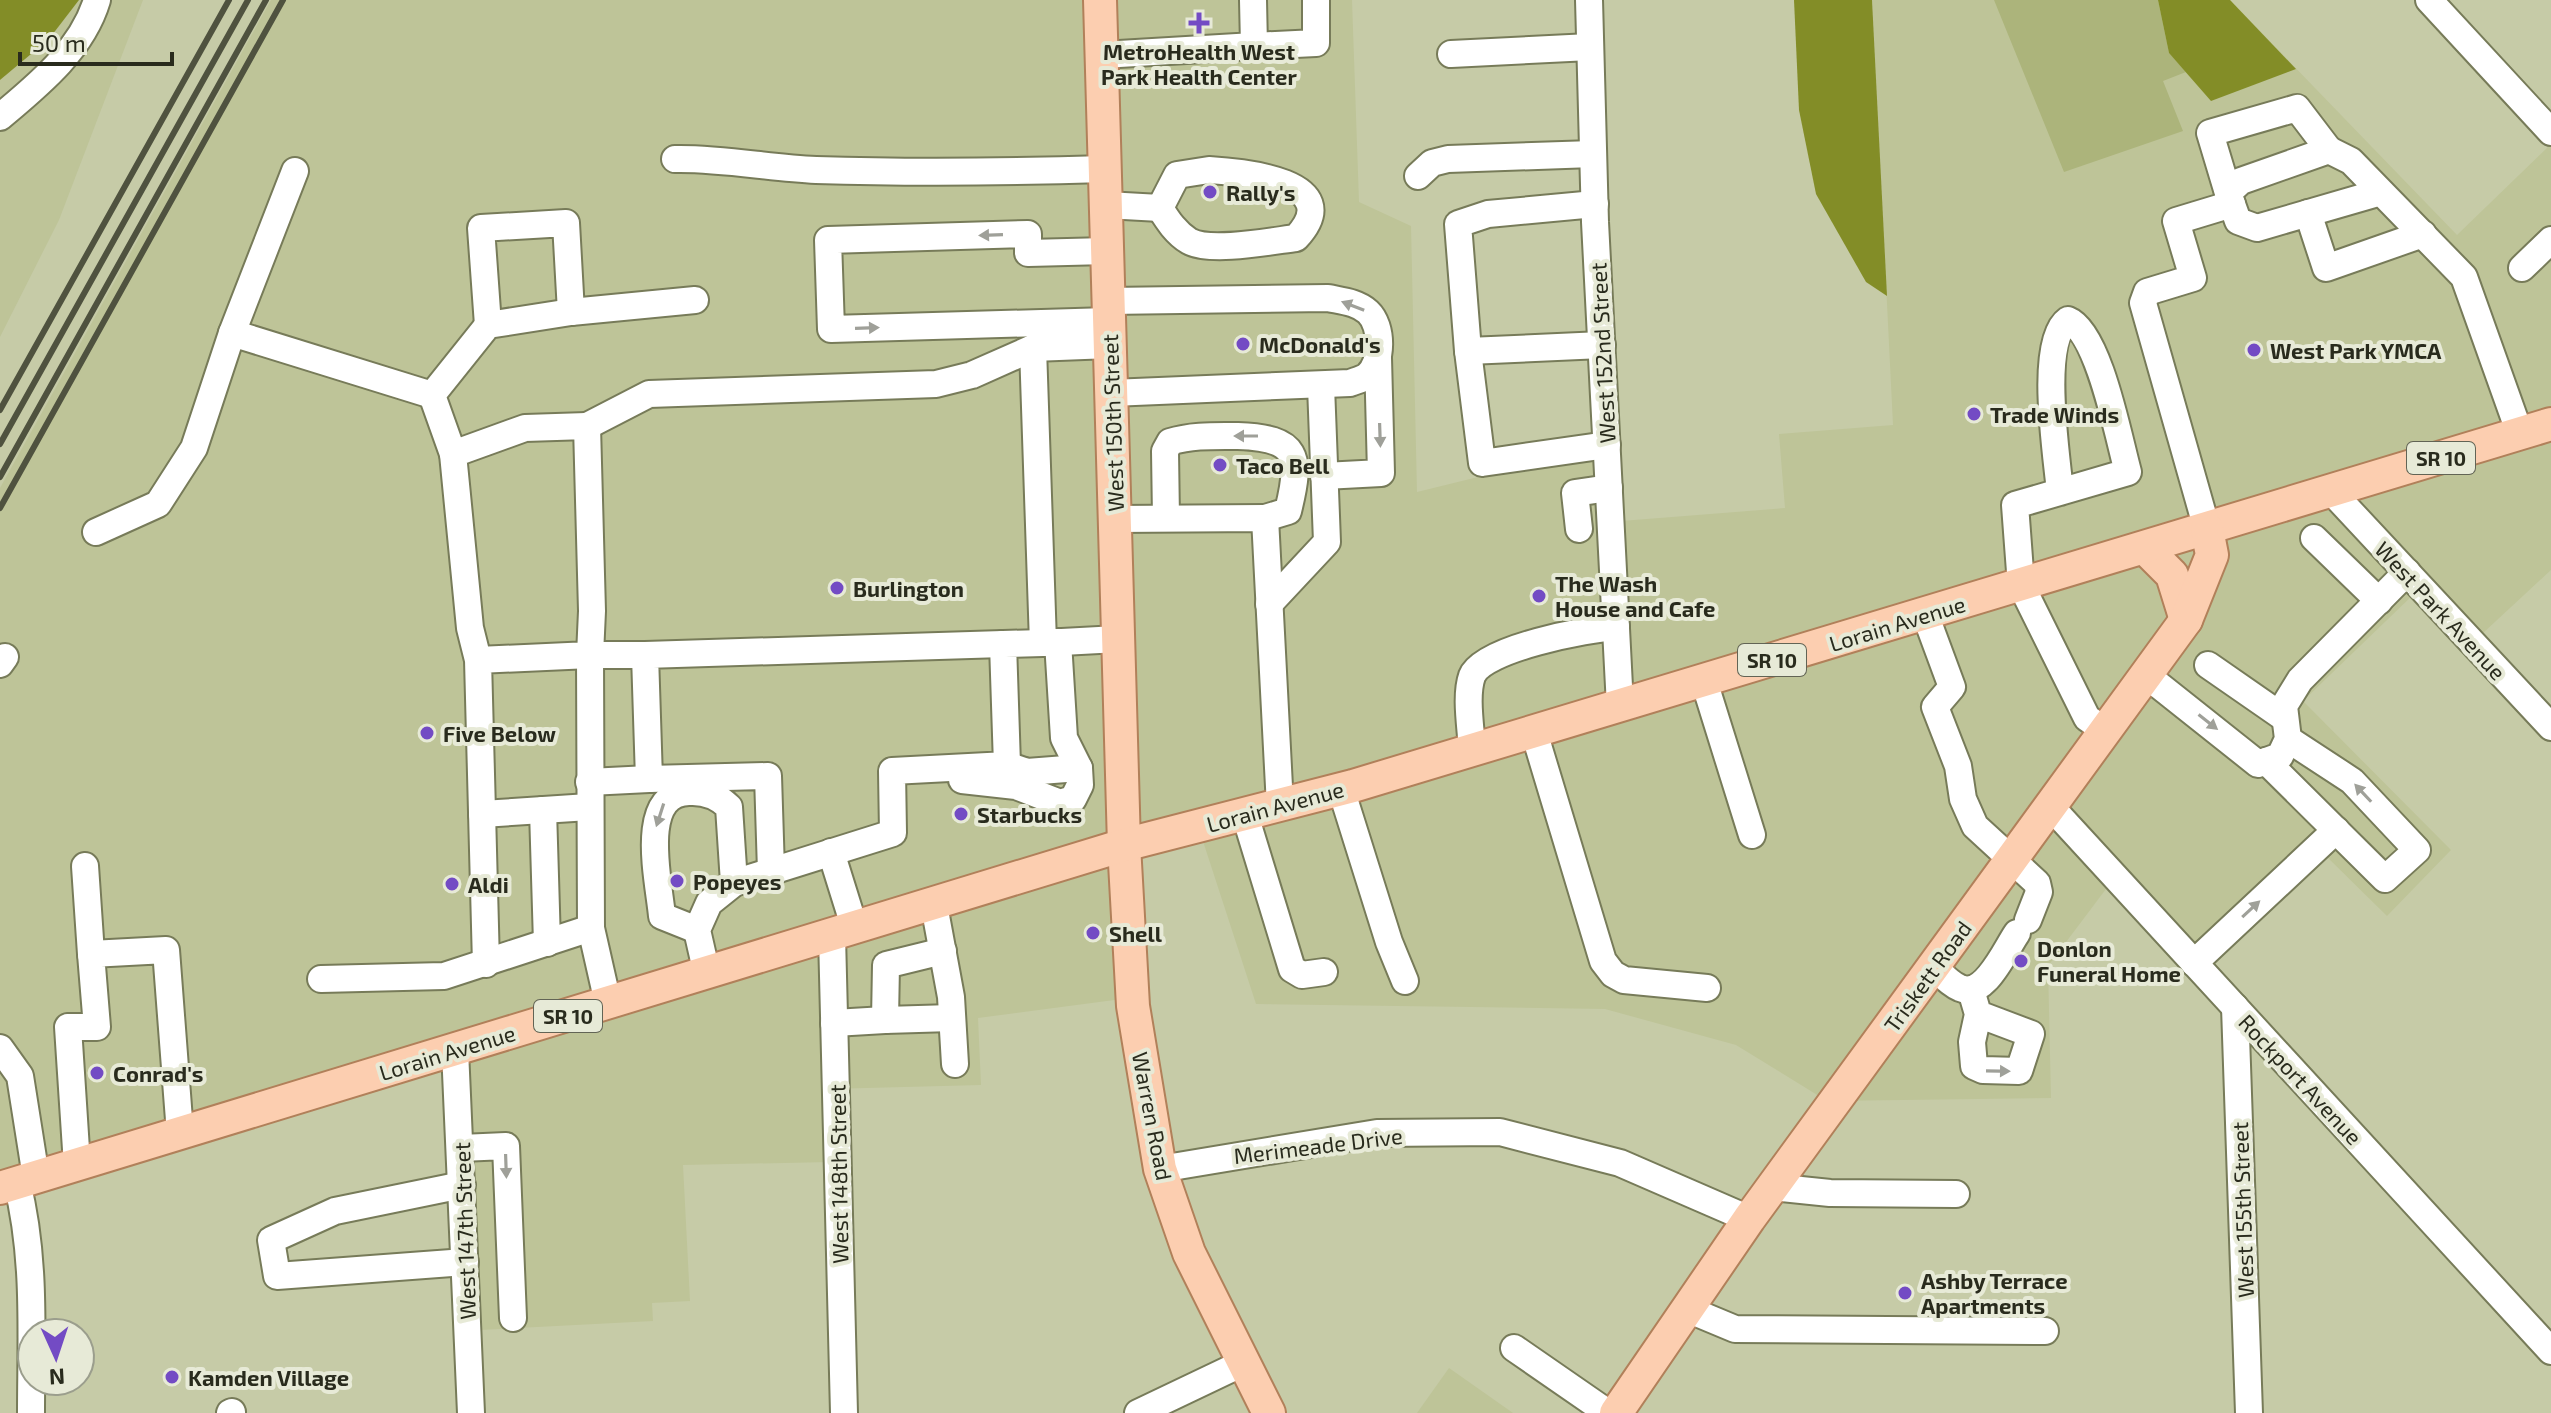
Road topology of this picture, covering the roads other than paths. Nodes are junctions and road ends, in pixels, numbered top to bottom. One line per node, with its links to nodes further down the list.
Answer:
1 (97, 0): 11 (street)
2 (1100, 0): 10 (main road, West 150th Street)
3 (1253, 0): 7 (street)
4 (1316, 0): 7 (street)
5 (1589, 0): 8 (street, West 152nd Street)
6 (2429, 0): 12 (street)
7 (1254, 46): 10 (street)
8 (1590, 47): 9 (street); 14 (street, West 152nd Street)
9 (1451, 54)
10 (1102, 55): 16 (main road, West 150th Street)
11 (0, 117)
12 (2551, 132)
13 (2329, 150): 19 (street); 20 (street); 20 (street)
14 (1593, 154): 18 (street); 21 (street, West 152nd Street)
15 (675, 159): 16 (street)
16 (1105, 169): 22 (main road, West 150th Street)
17 (295, 171): 33 (street)
18 (1418, 176)
19 (2381, 192): 24 (street); 25 (street)
20 (2230, 198): 24 (street); 56 (street)
21 (1595, 204): 34 (street, West 152nd Street); 36 (street)
22 (1106, 205): 23 (street); 27 (main road, West 150th Street)
23 (1160, 208): 23 (street)
24 (2308, 213): 25 (street)
25 (2423, 234): 43 (street)
26 (2551, 240): 28 (street)
27 (1107, 251): 31 (main road, West 150th Street); 31 (street, one-way to 31)
28 (2522, 268)
29 (695, 300): 30 (street)
30 (571, 312): 32 (street); 32 (street)
31 (1109, 322): 35 (street); 37 (street, one-way to 31); 39 (main road, West 150th Street)
32 (488, 325): 40 (street)
33 (232, 333): 40 (street); 57 (street)
34 (1602, 345): 36 (street); 44 (street, West 152nd Street)
35 (1033, 348): 42 (street); 68 (street)
36 (1468, 351): 44 (street)
37 (1378, 358): 38 (street); 47 (street, one-way to 47)
38 (1321, 386): 39 (street); 47 (street)
39 (1111, 393): 54 (main road, West 150th Street)
40 (432, 395): 45 (street)
41 (2551, 424): 43 (main road, Lorain Avenue / SR 10)
42 (587, 426): 45 (street); 70 (street)
43 (2520, 434): 50 (main road, Lorain Avenue / SR 10)
44 (1607, 445): 48 (street, West 152nd Street)
45 (453, 454): 72 (street)
46 (1570, 466): 51 (street)
47 (1324, 476): 63 (street)
48 (1609, 488): 51 (street); 66 (street, West 152nd Street)
49 (2060, 492): 49 (street); 61 (street)
50 (2332, 492): 56 (main road, Lorain Avenue / SR 10); 60 (street, West Park Avenue)
51 (1575, 493): 55 (street)
52 (1166, 518): 53 (street); 53 (street, one-way to 52); 54 (street)
53 (1265, 518): 63 (street)
54 (1115, 519): 67 (main road, West 150th Street)
55 (1579, 529)
56 (2207, 529): 59 (main road, Lorain Avenue / SR 10); 65 (main road, Triskett Road)
57 (96, 532)
58 (2314, 538): 62 (street)
59 (2145, 548): 61 (main road, Lorain Avenue / SR 10); 65 (main road)
60 (2407, 572): 62 (street); 77 (street, West Park Avenue)
61 (2021, 585): 64 (main road, Lorain Avenue / SR 10); 79 (street)
62 (2379, 601): 78 (street)
63 (1269, 604): 90 (street)
64 (1925, 614): 75 (main road, Lorain Avenue / SR 10); 100 (street)
65 (2186, 620): 74 (main road, Triskett Road)
66 (1616, 627): 76 (street, West 152nd Street); 81 (street)
67 (1118, 639): 68 (street); 98 (main road, West 150th Street)
68 (1050, 642): 69 (street); 84 (street)
69 (1003, 644): 71 (street); 83 (street)
70 (590, 655): 71 (street); 72 (street); 89 (street)
71 (645, 655): 86 (street)
72 (478, 660): 94 (street)
73 (2208, 665): 78 (street)
74 (2146, 675): 79 (main road, Triskett Road); 82 (street, one-way to 82)
75 (1704, 681): 76 (main road, Lorain Avenue / SR 10); 97 (street)
76 (1620, 706): 80 (main road, Lorain Avenue / SR 10)
77 (2551, 727)
78 (2286, 728): 82 (street); 96 (street, one-way to 78)
79 (2106, 731): 92 (main road, Triskett Road)
80 (1534, 732): 81 (main road, Lorain Avenue / SR 10); 118 (street)
81 (1472, 750): 88 (main road, Lorain Avenue / SR 10)
82 (2266, 761): 96 (street)
83 (1007, 765): 84 (street); 87 (street)
84 (1079, 768): 87 (street)
85 (734, 777): 86 (street); 91 (street); 102 (street)
86 (649, 779): 89 (street)
87 (892, 783): 99 (street)
88 (1341, 789): 90 (main road, Lorain Avenue / SR 10); 117 (street)
89 (589, 794): 93 (street); 105 (street)
90 (1280, 806): 95 (main road, Lorain Avenue / SR 10)
91 (729, 807): 103 (street); 106 (street, one-way to 106)
92 (2051, 807): 100 (main road, Triskett Road); 111 (street, Rockport Avenue)
93 (543, 810): 94 (street); 108 (street)
94 (482, 814): 112 (street)
95 (1245, 815): 98 (main road, Lorain Avenue / SR 10); 114 (street)
96 (2336, 830): 111 (street, one-way to 96)
97 (1752, 835)
98 (1124, 845): 104 (main road, Lorain Avenue / SR 10); 130 (main road, Warren Road)
99 (831, 852): 102 (street); 107 (street, West 148th Street)
100 (2013, 860): 113 (main road, Triskett Road); 113 (street)
101 (85, 866): 110 (street)
102 (771, 871): 103 (street)
103 (734, 883): 106 (street)
104 (934, 905): 107 (main road, Lorain Avenue / SR 10); 109 (street)
105 (591, 928): 108 (street); 119 (street)
106 (697, 930): 115 (street)
107 (844, 932): 115 (main road, Lorain Avenue / SR 10); 123 (street, West 148th Street)
108 (547, 943): 112 (street)
109 (943, 951): 121 (street); 122 (street)
110 (91, 954): 127 (street); 129 (street)
111 (2194, 963): 120 (street, Rockport Avenue)
112 (486, 964): 116 (street)
113 (1934, 967): 133 (main road, Triskett Road)
114 (1324, 972)
115 (707, 974): 119 (main road, Lorain Avenue / SR 10)
116 (321, 979)
117 (1405, 981)
118 (1707, 988)
119 (608, 1003): 125 (main road, Lorain Avenue / SR 10)
120 (2235, 1007): 143 (street, Rockport Avenue); 152 (street, West 155th Street)
121 (952, 1018): 122 (street); 126 (street)
122 (885, 1020): 123 (street)
123 (834, 1023): 147 (street, West 148th Street)
124 (0, 1048): 131 (street)
125 (455, 1050): 127 (main road, Lorain Avenue / SR 10); 128 (street, West 147th Street)
126 (955, 1064)
127 (180, 1133): 129 (main road, Lorain Avenue / SR 10)
128 (461, 1148): 132 (street, West 147th Street); 136 (street, one-way to 136)
129 (77, 1165): 131 (main road, Lorain Avenue / SR 10)
130 (1160, 1169): 135 (street, Merimeade Drive); 144 (main road, Warren Road)
131 (18, 1183): 145 (street)
132 (462, 1185): 137 (street, West 147th Street); 138 (street)
133 (1772, 1187): 134 (street); 135 (main road, Triskett Road)
134 (1956, 1194)
135 (1749, 1219): 139 (main road, Triskett Road)
136 (509, 1231): 137 (street); 140 (street)
137 (464, 1233): 138 (street, West 147th Street)
138 (465, 1262): 146 (street, West 147th Street)
139 (1687, 1309): 141 (street); 151 (main road, Triskett Road)
140 (513, 1318)
141 (2045, 1331)
142 (1514, 1348): 150 (street)
143 (2551, 1351)
144 (1245, 1362): 148 (street); 149 (main road, Warren Road)
145 (31, 1413)
146 (471, 1413)
147 (844, 1413)
148 (1138, 1413)
149 (1269, 1413)
150 (1608, 1413)
151 (1616, 1413)
152 (2249, 1413)

